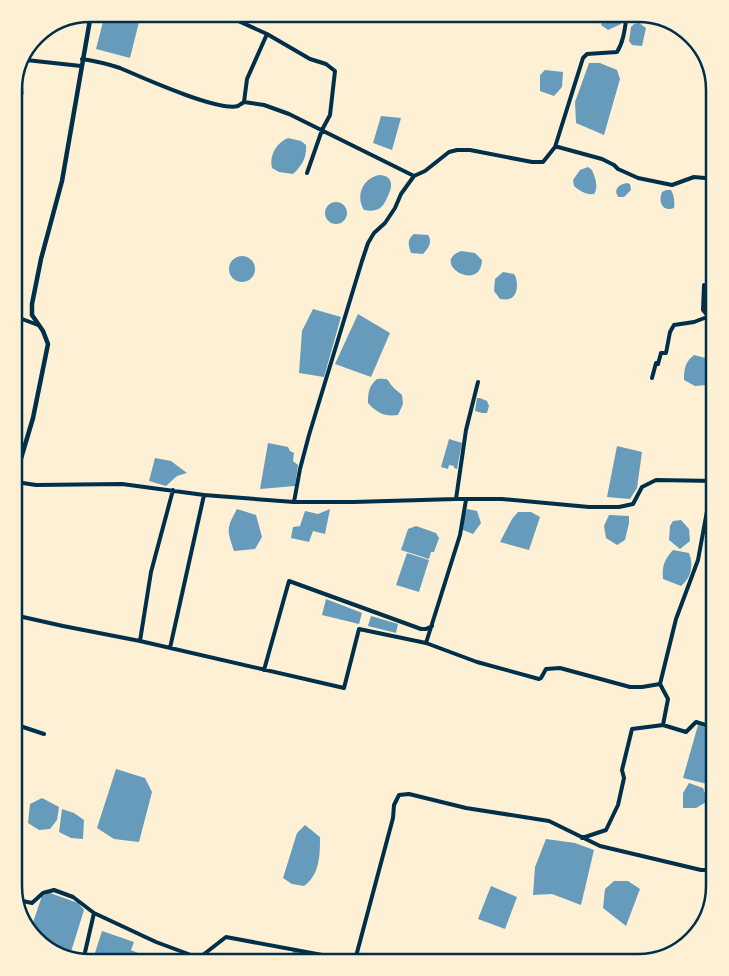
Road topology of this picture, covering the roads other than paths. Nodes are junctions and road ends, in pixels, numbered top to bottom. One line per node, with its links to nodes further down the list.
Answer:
1 (90, 22): 5 (street)
2 (242, 22): 4 (street)
3 (626, 23): 10 (street)
4 (268, 34): 8 (street); 9 (street)
5 (82, 59): 7 (street); 8 (street)
6 (30, 60): 7 (street)
7 (81, 66): 18 (street)
8 (244, 102): 9 (street)
9 (322, 130): 11 (street); 12 (street)
10 (555, 147): 12 (street); 13 (street)
11 (307, 173)
12 (414, 176): 28 (street)
13 (706, 178)
14 (704, 285): 15 (street)
15 (706, 314)
16 (706, 317): 19 (street)
17 (23, 319): 18 (street)
18 (38, 324): 21 (street)
19 (652, 378)
20 (478, 382): 26 (street)
21 (23, 455)
22 (706, 482): 27 (street)
23 (23, 483): 24 (street)
24 (173, 490): 25 (street); 32 (street)
25 (204, 494): 28 (street); 34 (street)
26 (456, 499): 27 (street); 28 (street)
27 (466, 500): 31 (street)
28 (294, 502)
29 (706, 516): 36 (street)
30 (22, 617): 32 (street)
31 (432, 626): 33 (street); 35 (street)
32 (140, 641): 34 (street)
33 (426, 643): 35 (street); 36 (street)
34 (170, 648): 35 (street)
35 (264, 670)
36 (660, 684): 37 (street)
37 (663, 725): 38 (street); 41 (street)
38 (706, 725)
39 (22, 727): 40 (street)
40 (44, 734)
41 (581, 838): 42 (street); 49 (street)
42 (706, 870)
43 (25, 901): 44 (street)
44 (94, 913): 45 (street); 46 (street)
45 (85, 953)
46 (188, 954)
47 (204, 954): 48 (street)
48 (316, 954)
49 (360, 954)

